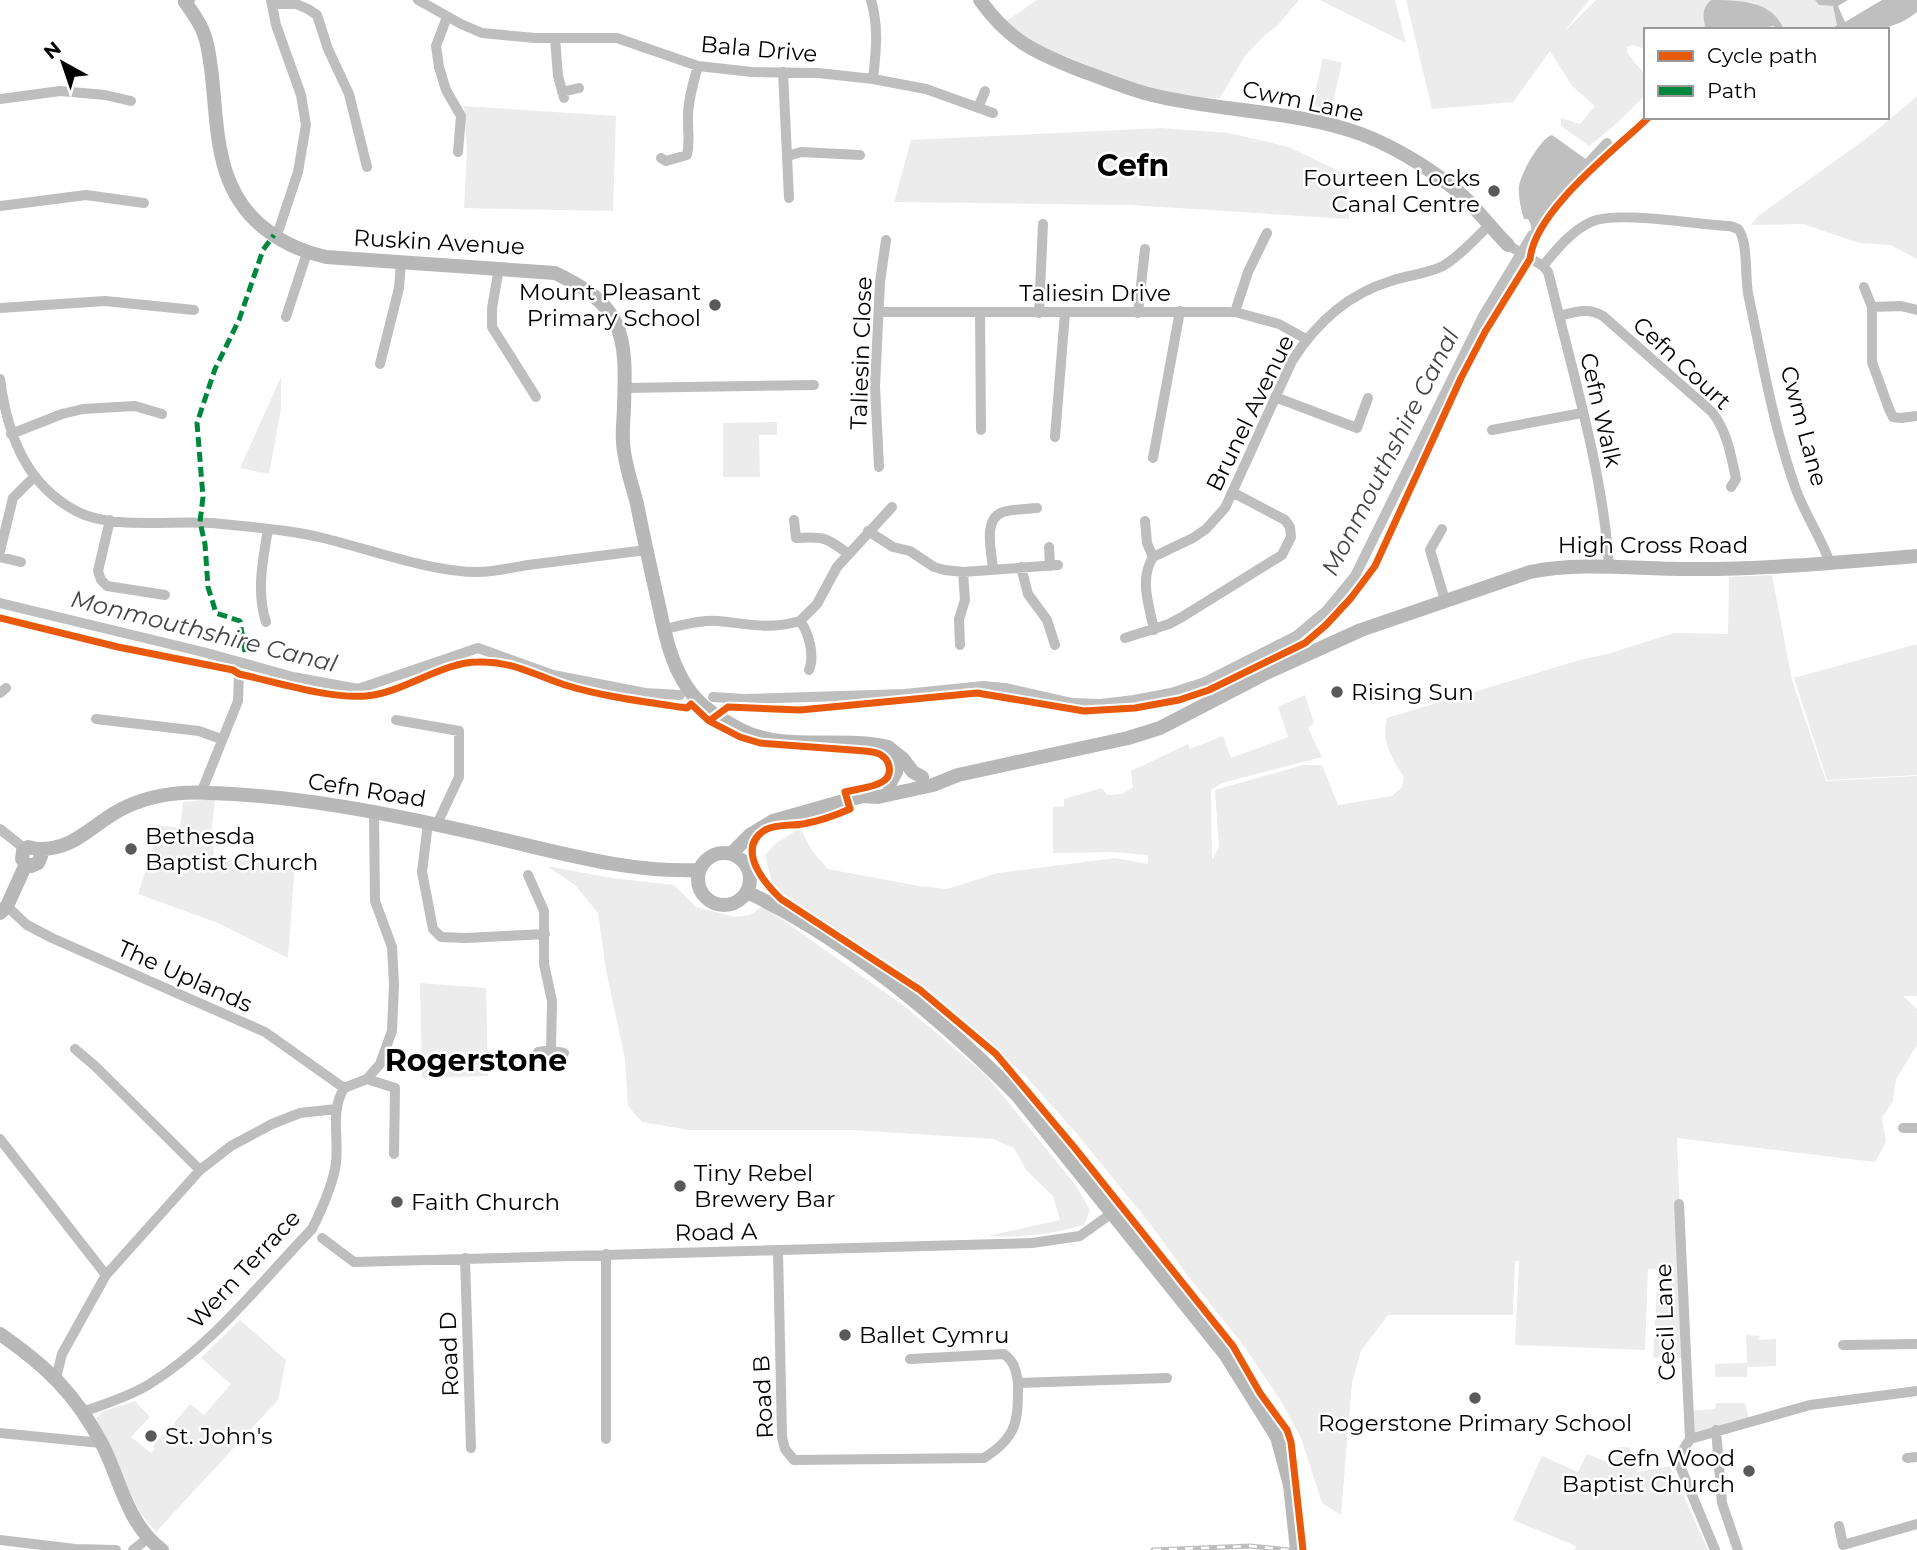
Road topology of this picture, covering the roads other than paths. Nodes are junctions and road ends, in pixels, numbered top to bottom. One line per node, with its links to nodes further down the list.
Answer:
1 (418, 0): 6 (street, Bala Drive)
2 (871, 0): 10 (street)
3 (979, 0): 26 (main road, Cwm Lane)
4 (185, 1): 28 (main road, Ruskin Avenue)
5 (271, 2): 21 (street); 28 (street)
6 (447, 17): 7 (street, Bala Drive); 17 (street)
7 (555, 38): 8 (street, Bala Drive); 11 (street)
8 (698, 66): 9 (street, Bala Drive); 20 (street)
9 (783, 72): 10 (street, Bala Drive); 19 (street)
10 (873, 79): 15 (street, Bala Drive)
11 (579, 88)
12 (985, 91): 15 (street)
13 (0, 99): 14 (street)
14 (131, 101)
15 (978, 108): 16 (street, Bala Drive)
16 (993, 113)
17 (458, 152)
18 (860, 155): 19 (street)
19 (788, 156): 22 (street)
20 (661, 158)
21 (367, 167)
22 (789, 198)
23 (144, 203): 24 (street)
24 (0, 206)
25 (1043, 224): 45 (street)
26 (1488, 226): 30 (main road, Cwm Lane); 50 (street, Brunel Avenue)
27 (1267, 233): 43 (street)
28 (274, 235): 32 (main road, Ruskin Avenue)
29 (886, 240): 44 (street, Taliesin Close)
30 (1508, 245): 34 (street, Cwm Lane)
31 (1145, 249): 47 (street)
32 (307, 253): 33 (main road, Ruskin Avenue); 49 (street)
33 (401, 262): 35 (main road, Ruskin Avenue); 51 (street)
34 (1543, 266): 48 (street, Cefn Walk); 86 (street, Cwm Lane)
35 (499, 268): 54 (main road, Ruskin Avenue); 55 (street)
36 (1864, 287): 37 (street)
37 (1872, 307): 40 (street); 60 (street)
38 (0, 308): 39 (street)
39 (194, 310)
40 (1917, 310)
41 (1180, 311): 43 (street, Taliesin Drive); 47 (street, Taliesin Drive); 65 (street)
42 (980, 312): 44 (street, Taliesin Drive); 45 (street, Taliesin Drive); 61 (street)
43 (1235, 312): 50 (street, Taliesin Drive)
44 (879, 313): 66 (street, Taliesin Close)
45 (1040, 313): 46 (street, Taliesin Drive)
46 (1065, 313): 47 (street, Taliesin Drive); 64 (street)
47 (1138, 313)
48 (1559, 316): 58 (street, Cefn Walk); 68 (street, Cefn Court)
49 (286, 317)
50 (1306, 339): 56 (street, Brunel Avenue)
51 (380, 364)
52 (0, 379): 63 (street)
53 (814, 384): 54 (street)
54 (625, 388): 79 (main road, Ruskin Avenue)
55 (536, 397)
56 (1275, 397): 57 (street); 69 (street, Brunel Avenue)
57 (1368, 398)
58 (1582, 412): 62 (street); 87 (street, Cefn Walk)
59 (162, 414): 63 (street)
60 (1917, 416)
61 (981, 430)
62 (1492, 430)
63 (12, 434): 67 (street)
64 (1055, 438)
65 (1153, 458)
66 (879, 467)
67 (34, 477): 72 (street); 80 (street)
68 (1731, 487)
69 (1232, 492): 84 (street, Brunel Avenue); 96 (street)
70 (892, 507): 77 (street)
71 (1037, 508): 89 (street)
72 (110, 520): 75 (street); 91 (street)
73 (794, 520): 81 (street)
74 (1145, 521): 84 (street)
75 (268, 529): 79 (street); 94 (street)
76 (1442, 529): 92 (street)
77 (868, 531): 81 (street); 90 (street)
78 (1049, 547): 88 (street)
79 (646, 550): 95 (main road, Ruskin Avenue)
80 (0, 551)
81 (848, 554): 93 (street)
82 (1917, 556): 86 (main road, High Cross Road)
83 (0, 557): 85 (street)
84 (1153, 557): 96 (street)
85 (21, 562)
86 (1830, 563): 87 (main road, High Cross Road)
87 (1609, 566): 92 (main road, High Cross Road)
88 (1021, 567): 89 (street); 99 (street)
89 (993, 569): 90 (street)
90 (962, 572): 98 (street)
91 (164, 595)
92 (1445, 600): 106 (main road, High Cross Road)
93 (800, 621): 95 (street); 100 (street)
94 (266, 622)
95 (664, 629): 105 (main road, Ruskin Avenue)
96 (1154, 629): 97 (street)
97 (1125, 638)
98 (960, 645)
99 (1055, 645)
100 (808, 670)
101 (239, 674): 104 (street)
102 (96, 719): 104 (street)
103 (396, 720): 112 (street)
104 (221, 739): 110 (street)
105 (895, 754): 107 (main road, Ruskin Avenue); 108 (main road); 109 (main road)
106 (958, 775): 107 (main road); 109 (main road)
107 (922, 777): 108 (main road)
108 (906, 781): 109 (main road)
109 (891, 790): 114 (main road)
110 (201, 793): 111 (main road, Cefn Road); 115 (main road, Cefn Road)
111 (374, 812): 112 (main road, Cefn Road); 125 (street)
112 (432, 823): 116 (main road, Cefn Road); 120 (street)
113 (0, 828): 115 (street)
114 (732, 853): 116 (main road); 118 (main road)
115 (30, 854): 119 (main road)
116 (699, 870): 118 (main road)
117 (528, 875): 120 (street)
118 (747, 892): 134 (main road)
119 (3, 909): 126 (street, The Uplands)
120 (545, 934): 122 (street)
121 (75, 1049): 132 (street)
122 (551, 1050): 123 (street); 124 (street)
123 (538, 1052)
124 (564, 1053)
125 (367, 1079): 126 (street); 131 (street)
126 (344, 1088): 127 (street, Wern Terrace)
127 (336, 1109): 132 (street); 148 (street, Wern Terrace)
128 (1903, 1128): 129 (street)
129 (1917, 1128)
130 (0, 1139): 139 (street)
131 (394, 1154)
132 (200, 1170): 139 (street)
133 (1679, 1205): 152 (street, Cecil Lane)
134 (1112, 1213): 136 (street, Road A); 159 (main road)
135 (322, 1238): 138 (street, Road A)
136 (778, 1250): 137 (street, Road A); 146 (street, Road B)
137 (606, 1254): 138 (street, Road A); 151 (street)
138 (465, 1258): 154 (street, Road D)
139 (106, 1275): 144 (street)
140 (0, 1334): 144 (main road)
141 (1917, 1344): 142 (street)
142 (1843, 1345)
143 (910, 1359): 146 (street)
144 (56, 1378): 148 (main road)
145 (1167, 1378): 146 (street)
146 (1018, 1383)
147 (1917, 1391): 149 (street)
148 (83, 1412): 153 (main road)
149 (1716, 1430): 152 (street); 164 (street)
150 (0, 1433): 153 (street)
151 (606, 1439)
152 (1689, 1439): 163 (street, Cecil Lane)
153 (101, 1443): 157 (main road)
154 (471, 1448)
155 (1917, 1524): 156 (street)
156 (1839, 1526)
157 (147, 1539): 161 (street); 162 (main road)
158 (0, 1540): 160 (street)
159 (1297, 1546)
160 (116, 1550)
161 (133, 1550)
162 (162, 1550)
163 (1715, 1550)
164 (1738, 1550)

